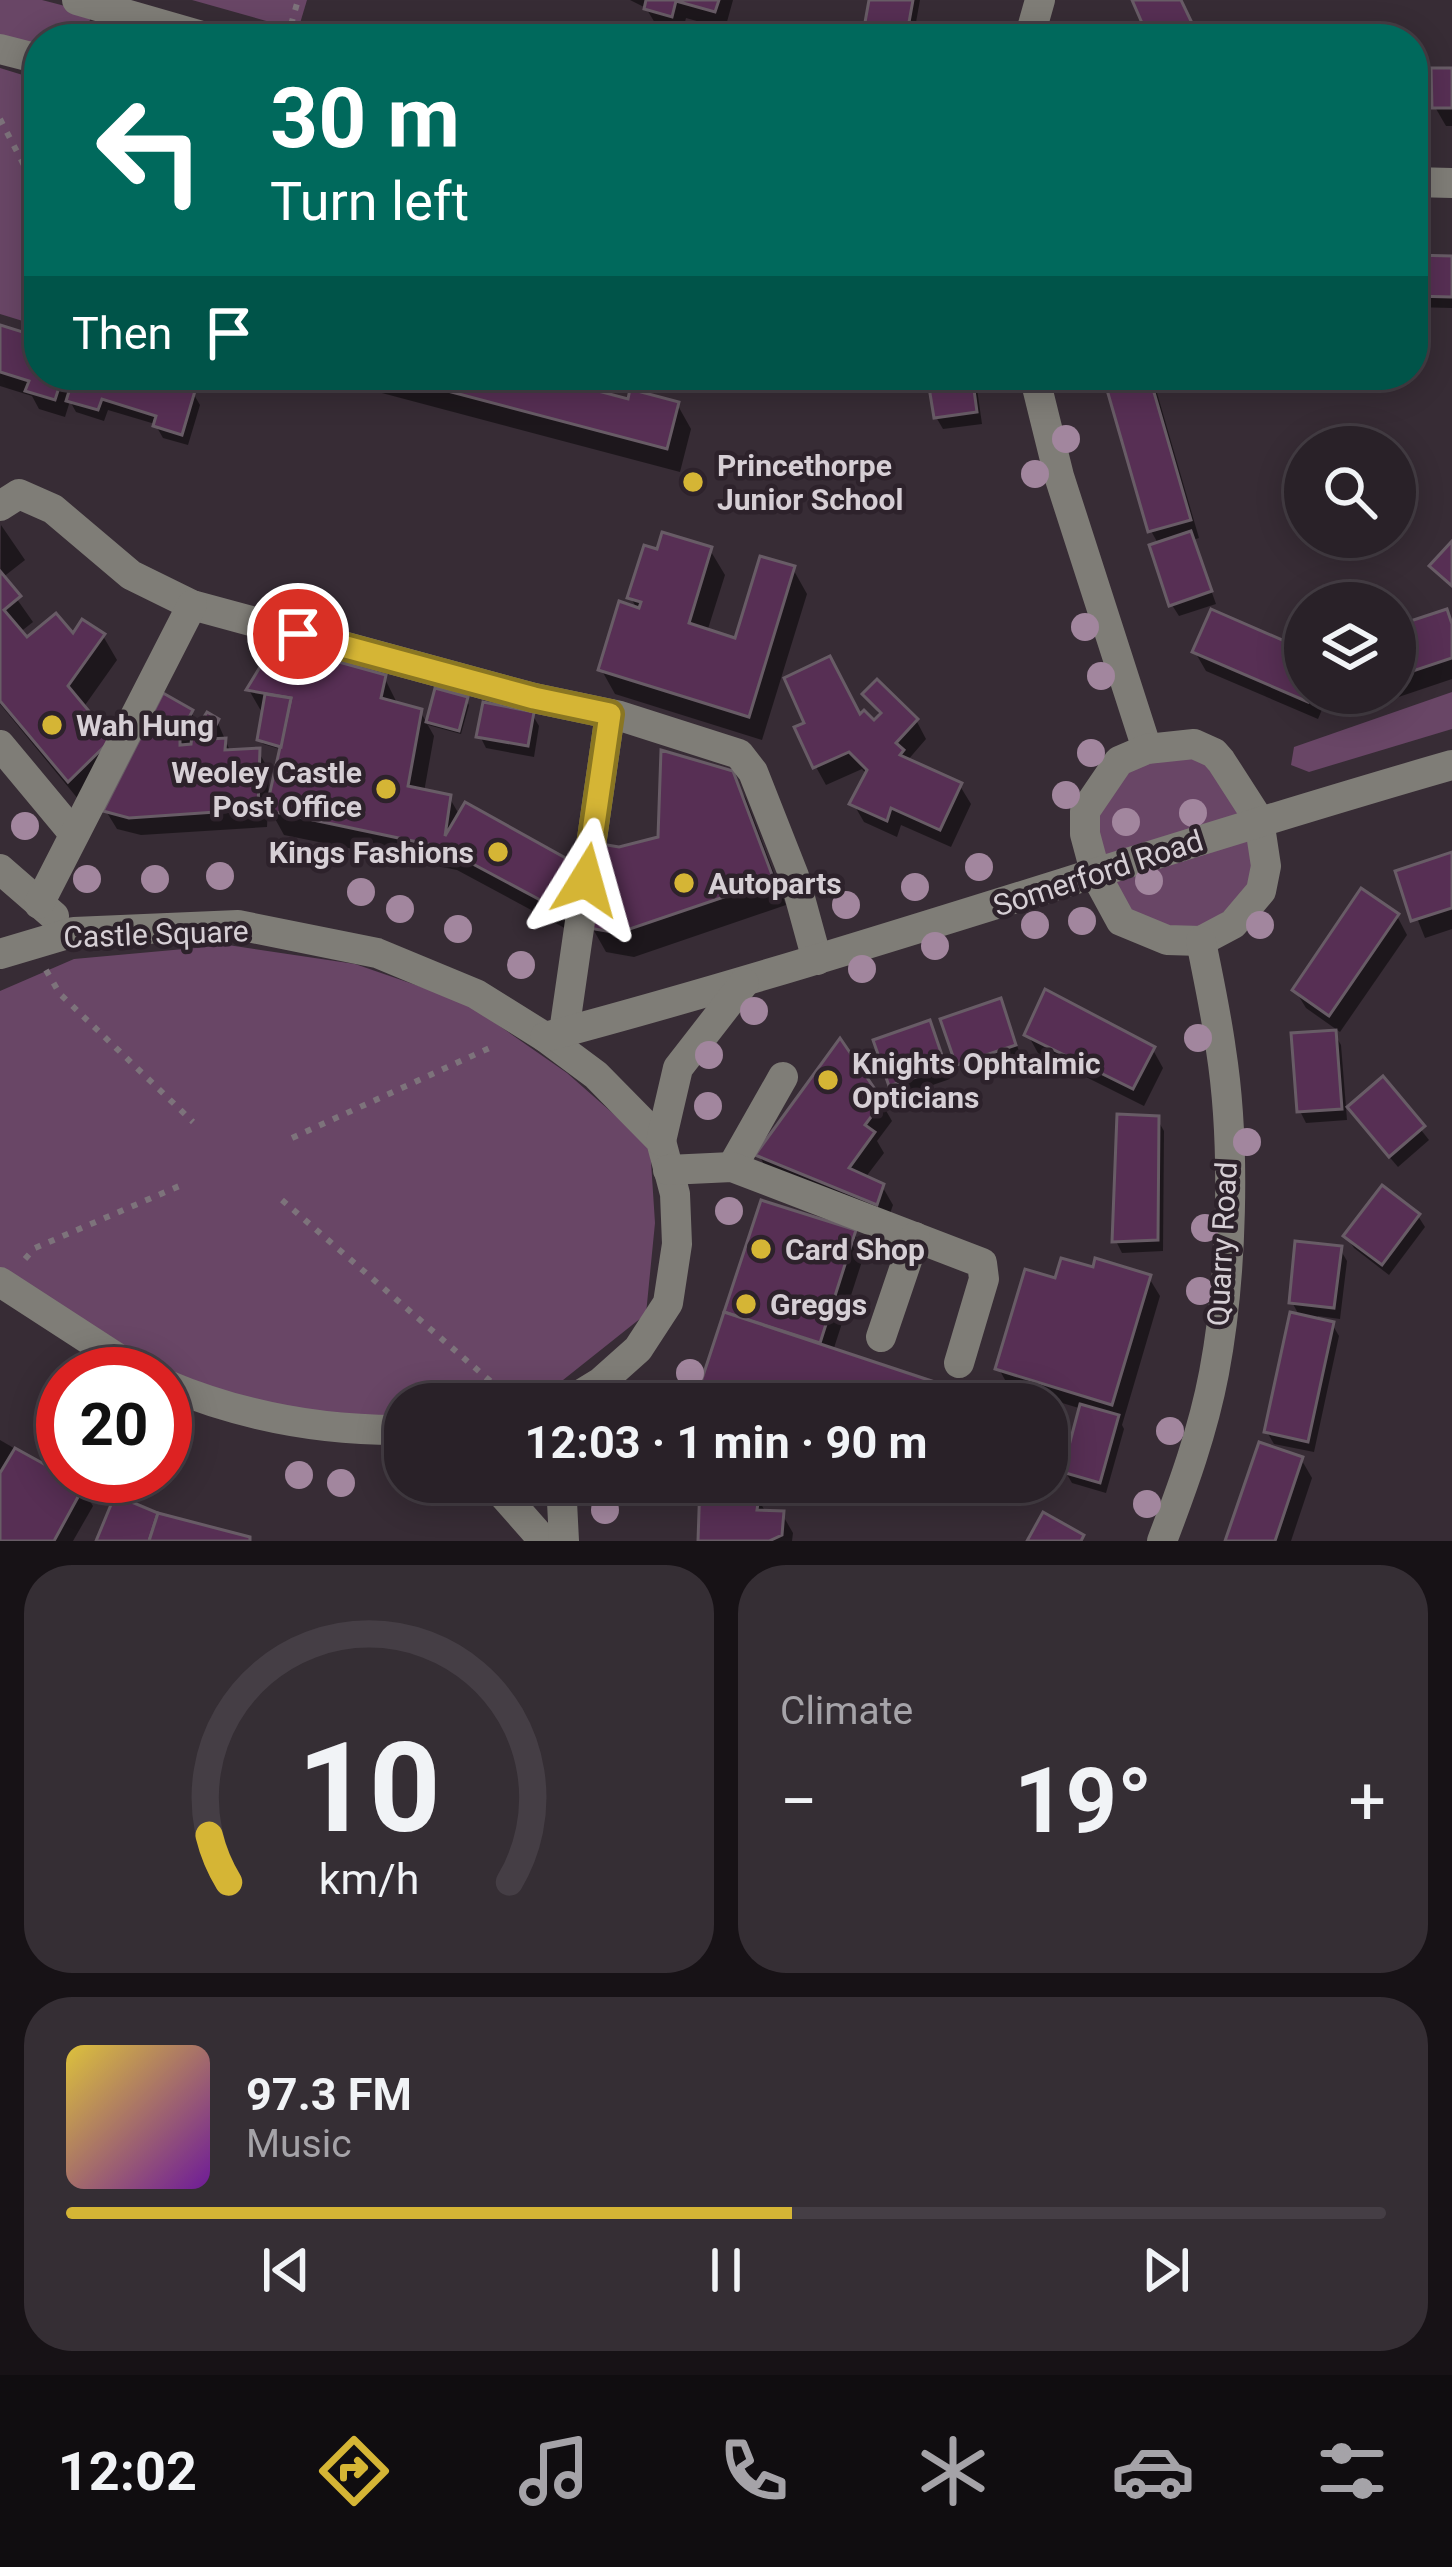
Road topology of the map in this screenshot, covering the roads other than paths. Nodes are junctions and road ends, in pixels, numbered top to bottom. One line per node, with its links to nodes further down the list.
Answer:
1 (76, 0): 2 (street)
2 (110, 24)
3 (1038, 390): 8 (street)
4 (0, 506): 5 (street)
5 (192, 605): 6 (street); 11 (street)
6 (610, 714): 18 (street); 20 (street)
7 (0, 745): 11 (street)
8 (1147, 749): 10 (street); 13 (street)
9 (1452, 765): 10 (street, Somerford Road)
10 (1259, 820): 13 (street, Somerford Road); 16 (street)
11 (74, 834): 14 (street)
12 (0, 869): 14 (street)
13 (1096, 875): 16 (street); 18 (street, Somerford Road)
14 (39, 904): 15 (street)
15 (74, 932): 17 (street, Castle Square); 20 (street, Castle Square)
16 (1201, 940): 36 (street, Quarry Road)
17 (0, 954)
18 (818, 960): 19 (street, Somerford Road)
19 (744, 983): 20 (street, Somerford Road); 22 (street)
20 (555, 1034): 22 (street, Castle Square)
21 (783, 1077): 23 (street)
22 (664, 1156): 23 (street); 29 (street)
23 (732, 1166): 24 (street)
24 (915, 1238): 26 (street); 28 (street)
25 (9, 1274): 27 (street)
26 (881, 1337)
27 (106, 1347)
28 (959, 1363)
29 (605, 1383)
30 (192, 1395): 31 (street)
31 (384, 1430)
32 (511, 1503): 34 (street)
33 (562, 1503): 35 (street)
34 (544, 1541)
35 (564, 1541)
36 (1162, 1541)

